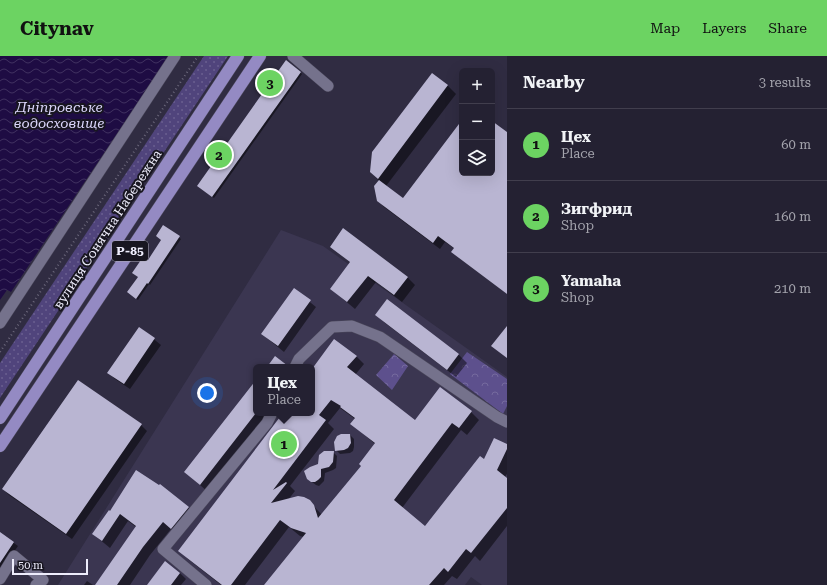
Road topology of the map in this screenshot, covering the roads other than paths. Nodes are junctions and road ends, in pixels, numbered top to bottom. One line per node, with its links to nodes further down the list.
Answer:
1 (174, 56): 6 (lane)
2 (238, 56): 9 (main road, вулиця Сонячна Набережна / Р-85)
3 (260, 56): 11 (main road, Р-85)
4 (293, 56): 5 (lane)
5 (328, 86)
6 (0, 323)
7 (296, 364): 10 (lane)
8 (270, 416): 14 (lane)
9 (0, 418)
10 (507, 422)
11 (0, 446)
12 (0, 579): 13 (lane)
13 (36, 585)
14 (206, 585)

